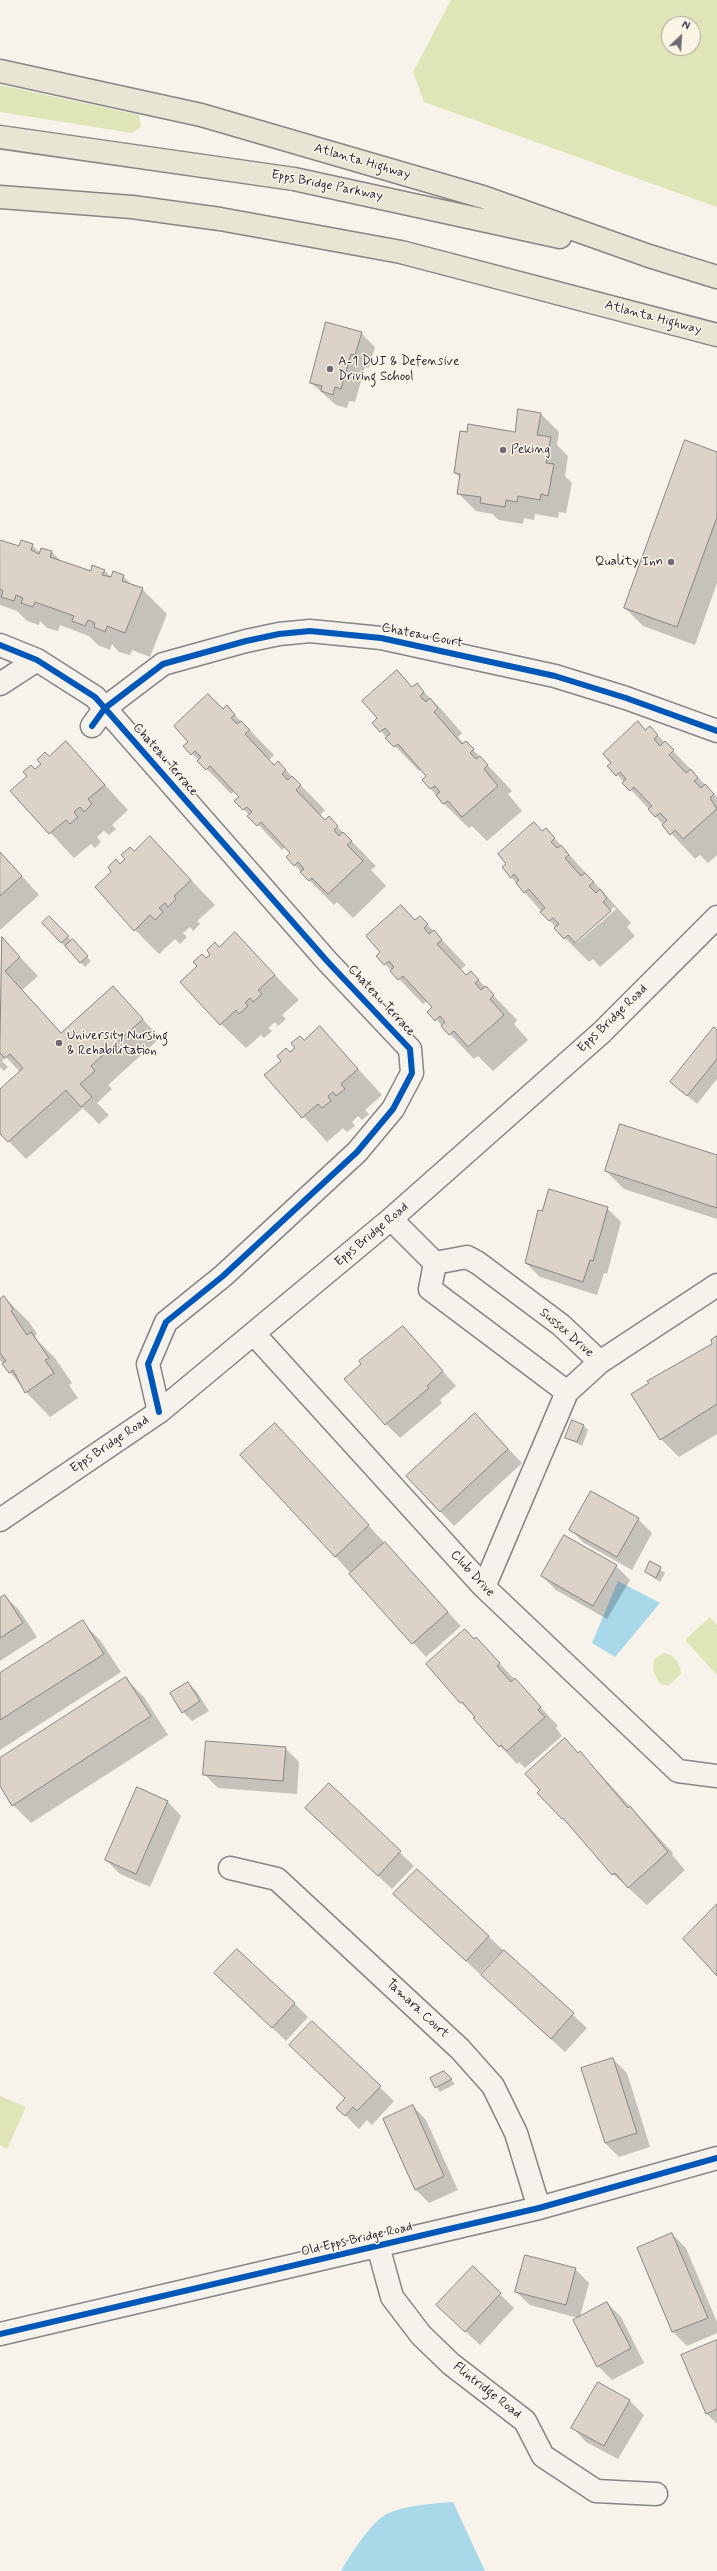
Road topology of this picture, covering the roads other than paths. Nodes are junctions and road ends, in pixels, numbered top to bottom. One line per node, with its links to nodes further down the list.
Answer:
1 (0, 71): 4 (main road, Atlanta Highway)
2 (0, 137): 4 (main road, Epps Bridge Parkway)
3 (0, 197): 6 (main road, Atlanta Highway)
4 (649, 256): 5 (main road, Atlanta Highway)
5 (717, 278)
6 (717, 335)
7 (0, 645): 8 (street, Chateau Terrace)
8 (36, 660): 9 (street); 10 (street, Chateau Terrace)
9 (0, 684)
10 (105, 708): 11 (street, Chateau Court); 12 (street, Chateau Court); 20 (street, Chateau Terrace)
11 (92, 726)
12 (717, 731)
13 (717, 917): 14 (street, Epps Bridge Road)
14 (391, 1219): 15 (street); 17 (street, Epps Bridge Road)
15 (435, 1263): 18 (street, Sussex Drive); 19 (street)
16 (715, 1285): 18 (street, Sussex Drive)
17 (254, 1334): 20 (street, Epps Bridge Road); 22 (street, Club Drive)
18 (600, 1362): 19 (street)
19 (567, 1392): 22 (street)
20 (159, 1412): 21 (street, Epps Bridge Road)
21 (0, 1520)
22 (484, 1588): 23 (street, Club Drive)
23 (717, 1776)
24 (230, 1868): 26 (street, Tamara Court)
25 (717, 2158): 26 (street, Old Epps Bridge Road)
26 (539, 2208): 27 (street, Old Epps Bridge Road)
27 (378, 2246): 28 (street, Old Epps Bridge Road); 29 (street, Flintridge Road)
28 (0, 2334)
29 (656, 2494)

